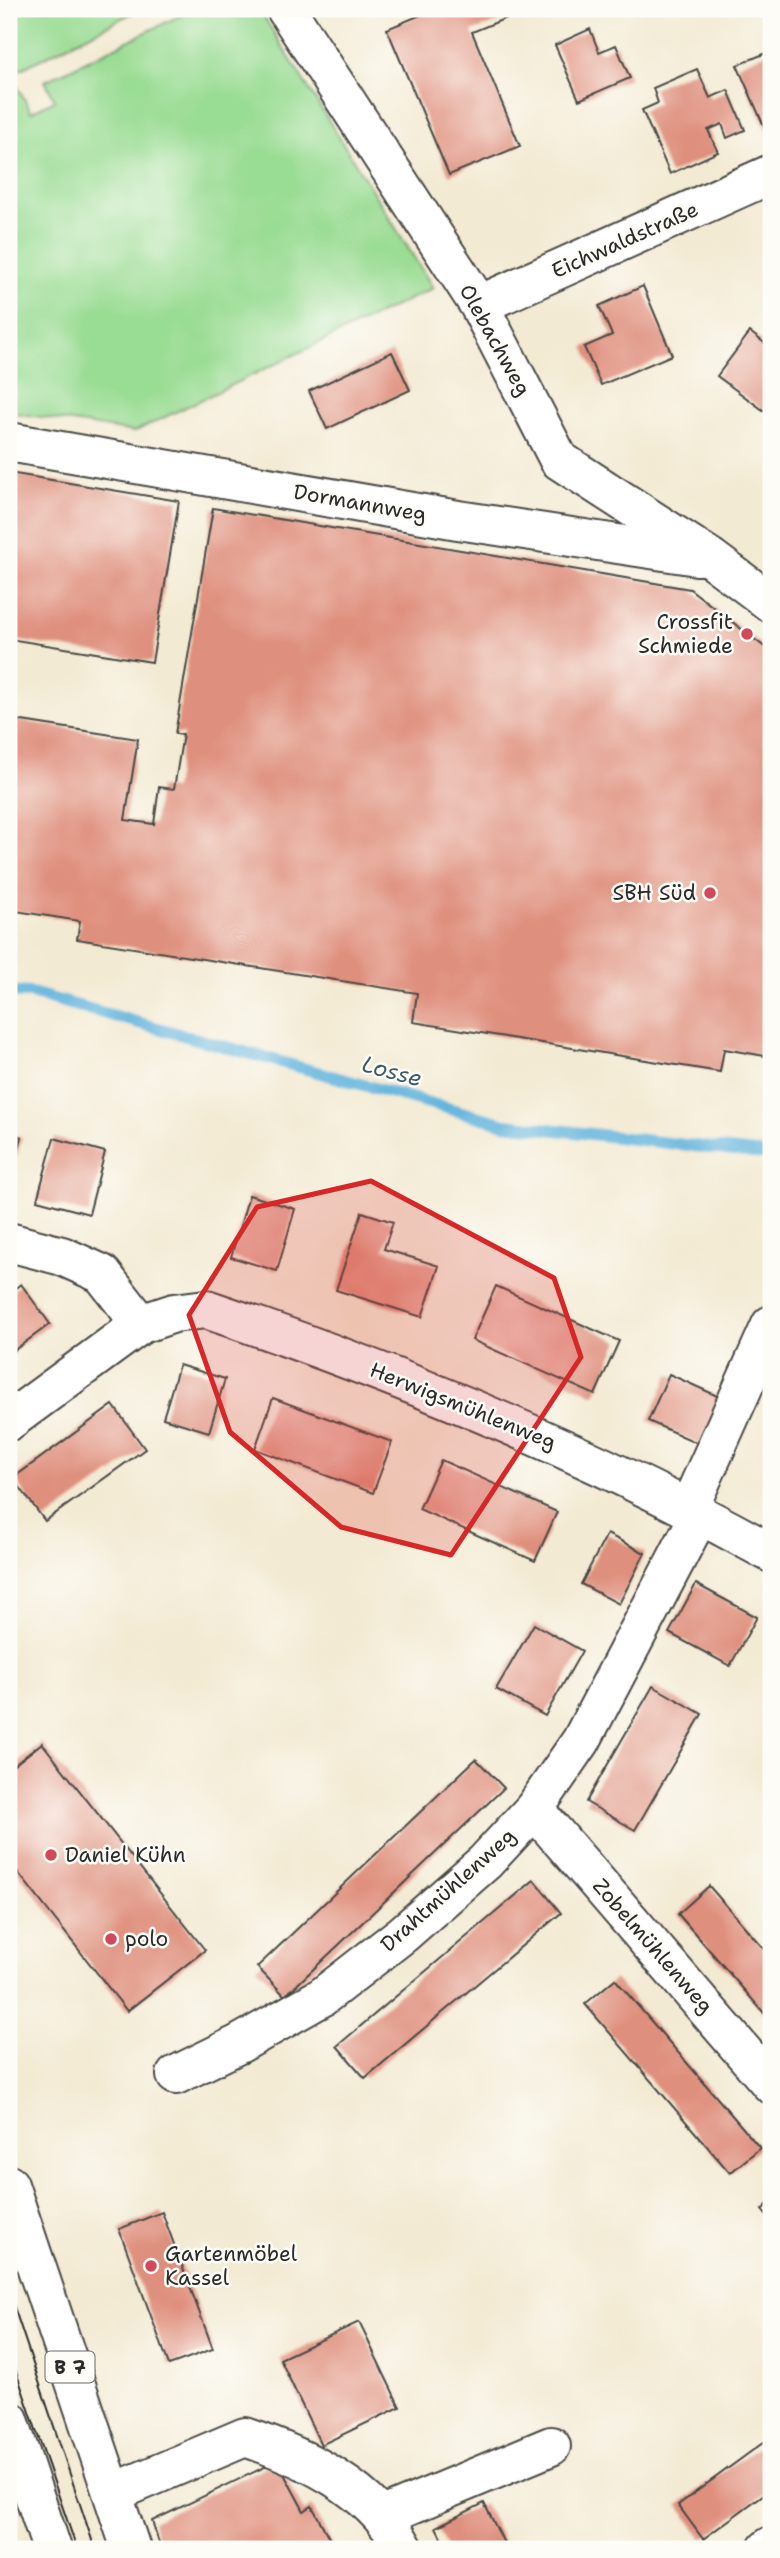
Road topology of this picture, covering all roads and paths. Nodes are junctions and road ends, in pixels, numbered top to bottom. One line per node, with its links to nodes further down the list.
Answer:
1 (286, 9): 3 (street, Olebachweg)
2 (771, 174): 3 (street, Eichwaldstraße)
3 (479, 305): 5 (street, Olebachweg)
4 (9, 442): 5 (street, Dormannweg)
5 (712, 559): 6 (street, Olebachweg)
6 (771, 603)
7 (9, 1242): 8 (street)
8 (141, 1324): 10 (street, Herwigsmühlenweg); 11 (street, Herwigsmühlenweg)
9 (771, 1325): 11 (street, Drahtmühlenweg)
10 (9, 1421)
11 (694, 1511): 12 (street, Herwigsmühlenweg); 13 (street, Drahtmühlenweg)
12 (771, 1553)
13 (534, 1809): 14 (street, Drahtmühlenweg); 15 (street, Zobelmühlenweg)
14 (176, 2075)
15 (771, 2084)
16 (9, 2185): 19 (street, B 7)
17 (9, 2420): 21 (street)
18 (551, 2446): 20 (street)
19 (113, 2493): 20 (street); 22 (street, B 7)
20 (383, 2516): 23 (street)
21 (52, 2549)
22 (131, 2549)
23 (404, 2549)

